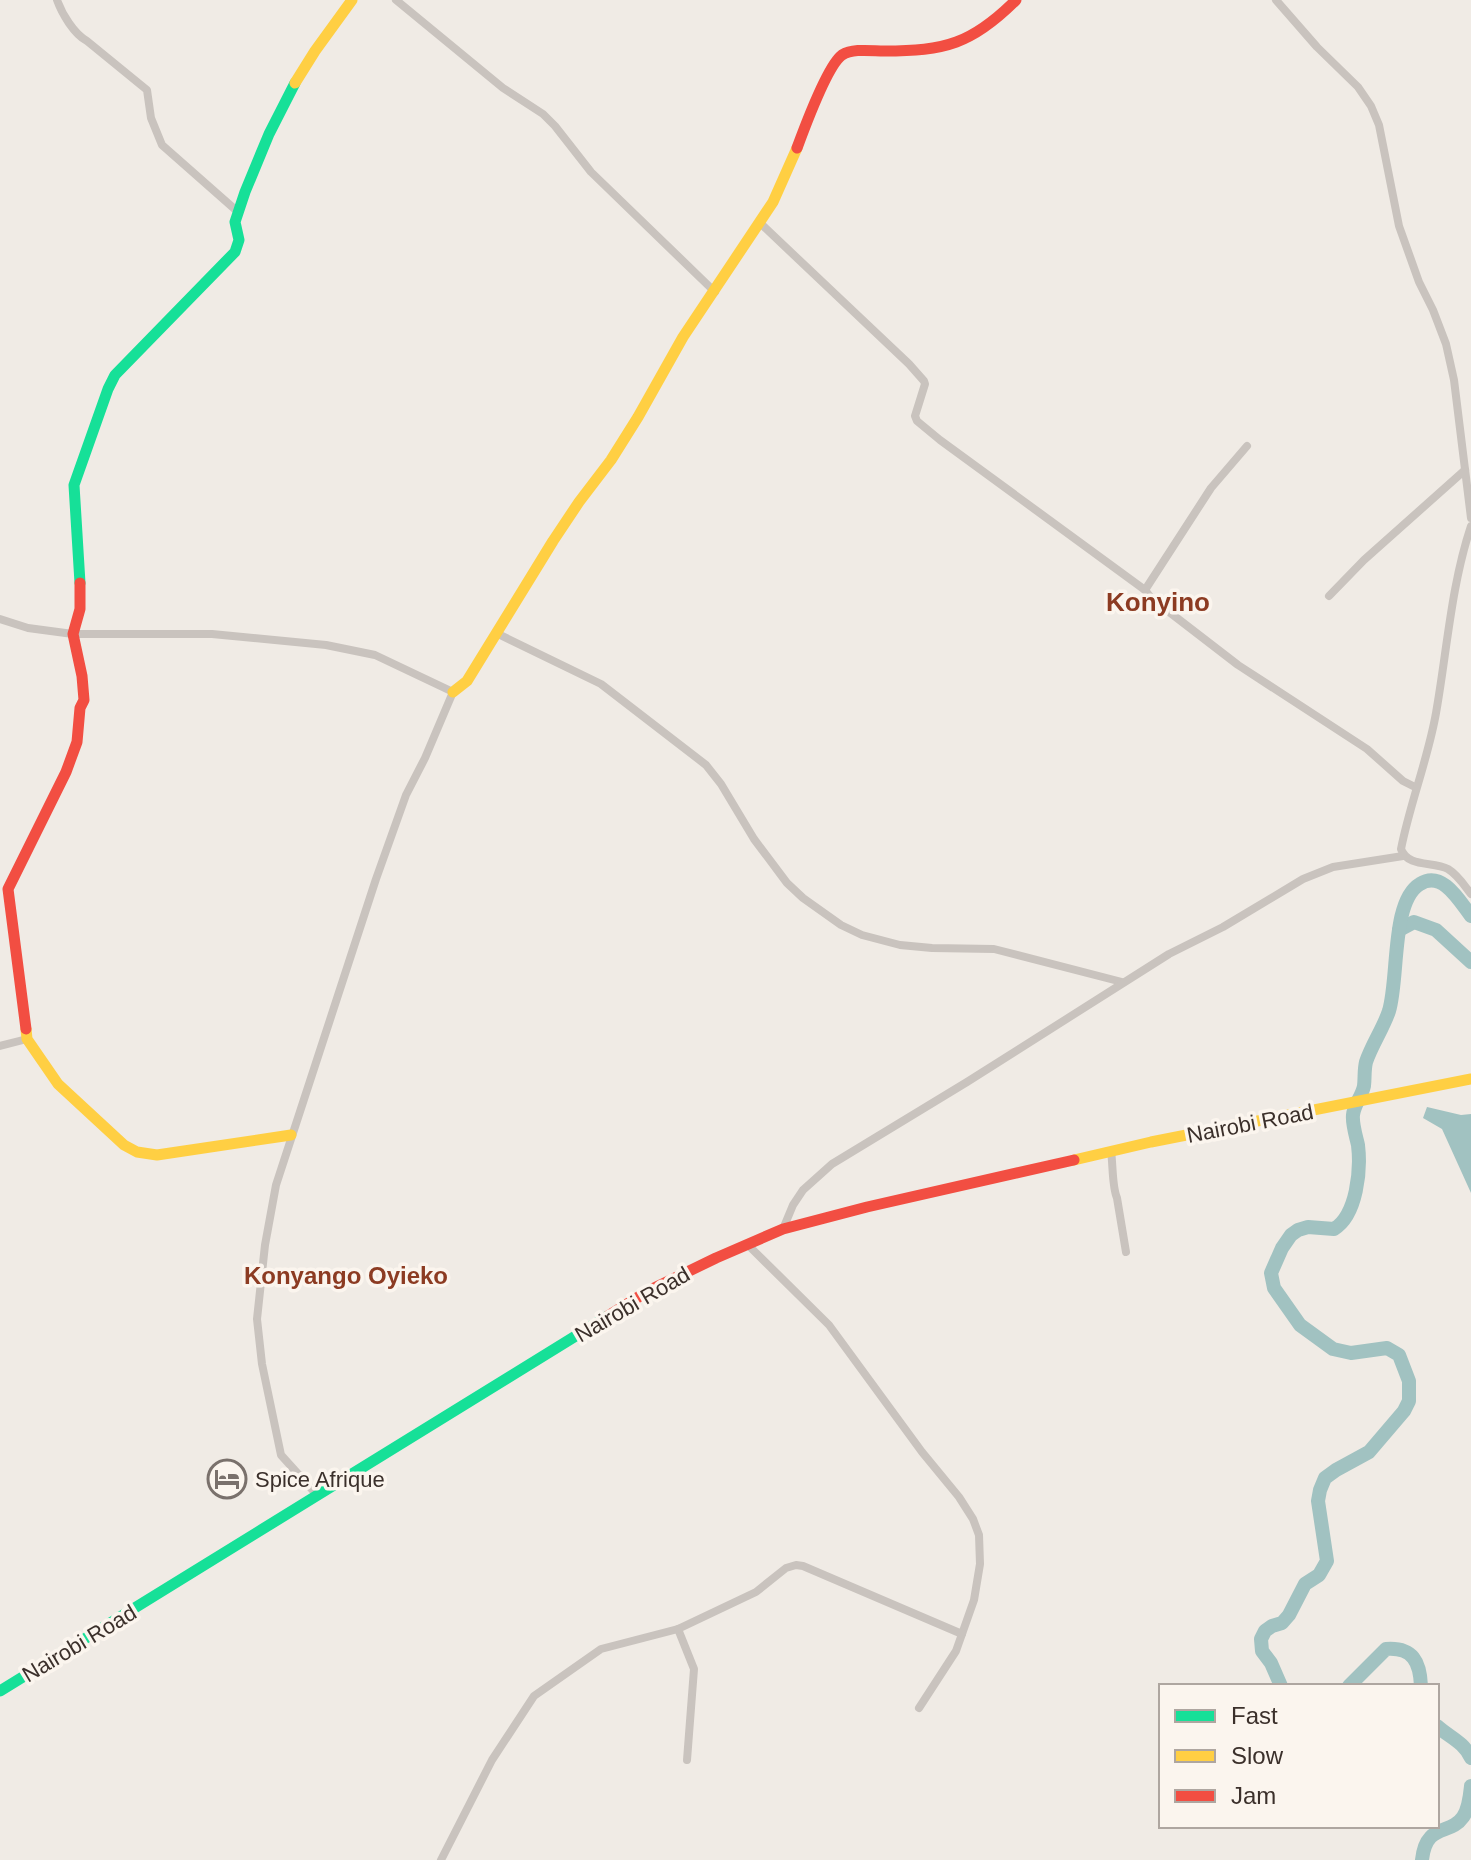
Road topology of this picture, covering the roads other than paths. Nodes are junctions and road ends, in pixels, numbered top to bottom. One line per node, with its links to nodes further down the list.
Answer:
1 (57, 0): 6 (street)
2 (352, 0): 6 (main road)
3 (396, 0): 8 (street)
4 (1016, 0): 7 (main road)
5 (1276, 0): 10 (street)
6 (238, 212): 17 (main road)
7 (759, 222): 8 (main road); 13 (street)
8 (715, 292): 16 (main road)
9 (1247, 446): 13 (street)
10 (1465, 470): 11 (street); 14 (street)
11 (1471, 518)
12 (1471, 526): 20 (street)
13 (1145, 590): 19 (street)
14 (1329, 596)
15 (0, 619): 17 (street)
16 (496, 633): 18 (main road); 22 (street)
17 (73, 634): 18 (street); 23 (main road)
18 (453, 692): 26 (street)
19 (1415, 787)
20 (1403, 856): 21 (street); 22 (street)
21 (1471, 894)
22 (1122, 982): 28 (street)
23 (27, 1039): 24 (street); 26 (main road)
24 (0, 1046)
25 (1471, 1079): 27 (main road, Nairobi Road)
26 (291, 1135): 31 (street)
27 (1111, 1151): 28 (main road, Nairobi Road); 30 (street)
28 (783, 1229): 29 (main road, Nairobi Road)
29 (748, 1245): 31 (main road, Nairobi Road); 33 (street)
30 (1126, 1252)
31 (318, 1496): 34 (main road, Nairobi Road)
32 (678, 1629): 33 (street); 36 (street); 37 (street)
33 (962, 1634): 35 (street)
34 (0, 1691)
35 (919, 1708)
36 (687, 1760)
37 (441, 1860)

